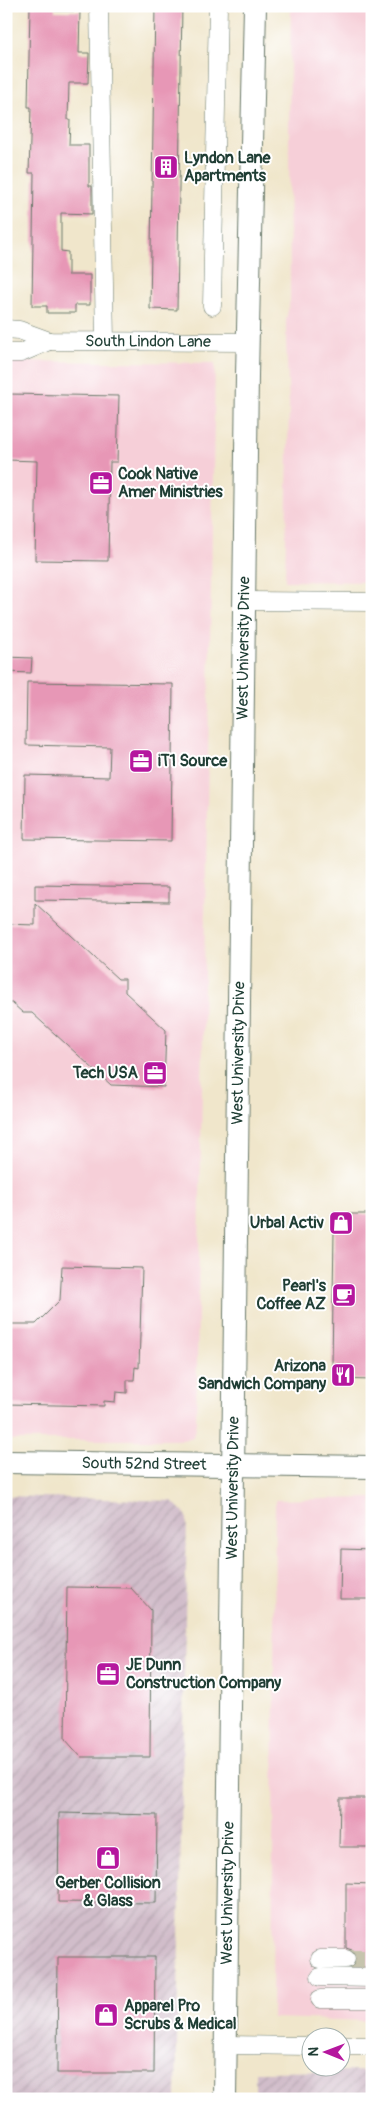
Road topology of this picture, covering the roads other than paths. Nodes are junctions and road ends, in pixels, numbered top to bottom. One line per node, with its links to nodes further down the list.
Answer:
1 (99, 6): 7 (street)
2 (218, 6): 4 (street)
3 (255, 6): 8 (main road, West University Drive)
4 (212, 306)
5 (6, 329): 6 (street, South Lindon Lane)
6 (49, 341): 7 (street, South Lindon Lane); 9 (street, South Lindon Lane)
7 (105, 341): 8 (street, South Lindon Lane)
8 (248, 342): 10 (main road, West University Drive)
9 (6, 353)
10 (245, 601): 11 (street); 13 (main road, West University Drive)
11 (372, 602)
12 (6, 1462): 13 (main road, South 52nd Street)
13 (233, 1466): 14 (main road, South 52nd Street); 21 (main road, West University Drive)
14 (372, 1467)
15 (320, 1959): 16 (street)
16 (346, 1959)
17 (372, 1978): 18 (street)
18 (320, 1988): 19 (street); 20 (street)
19 (372, 1988)
20 (372, 1999)
21 (226, 2045): 22 (street); 25 (main road, West University Drive)
22 (300, 2046)
23 (350, 2046): 24 (street)
24 (372, 2046)
25 (225, 2099)

